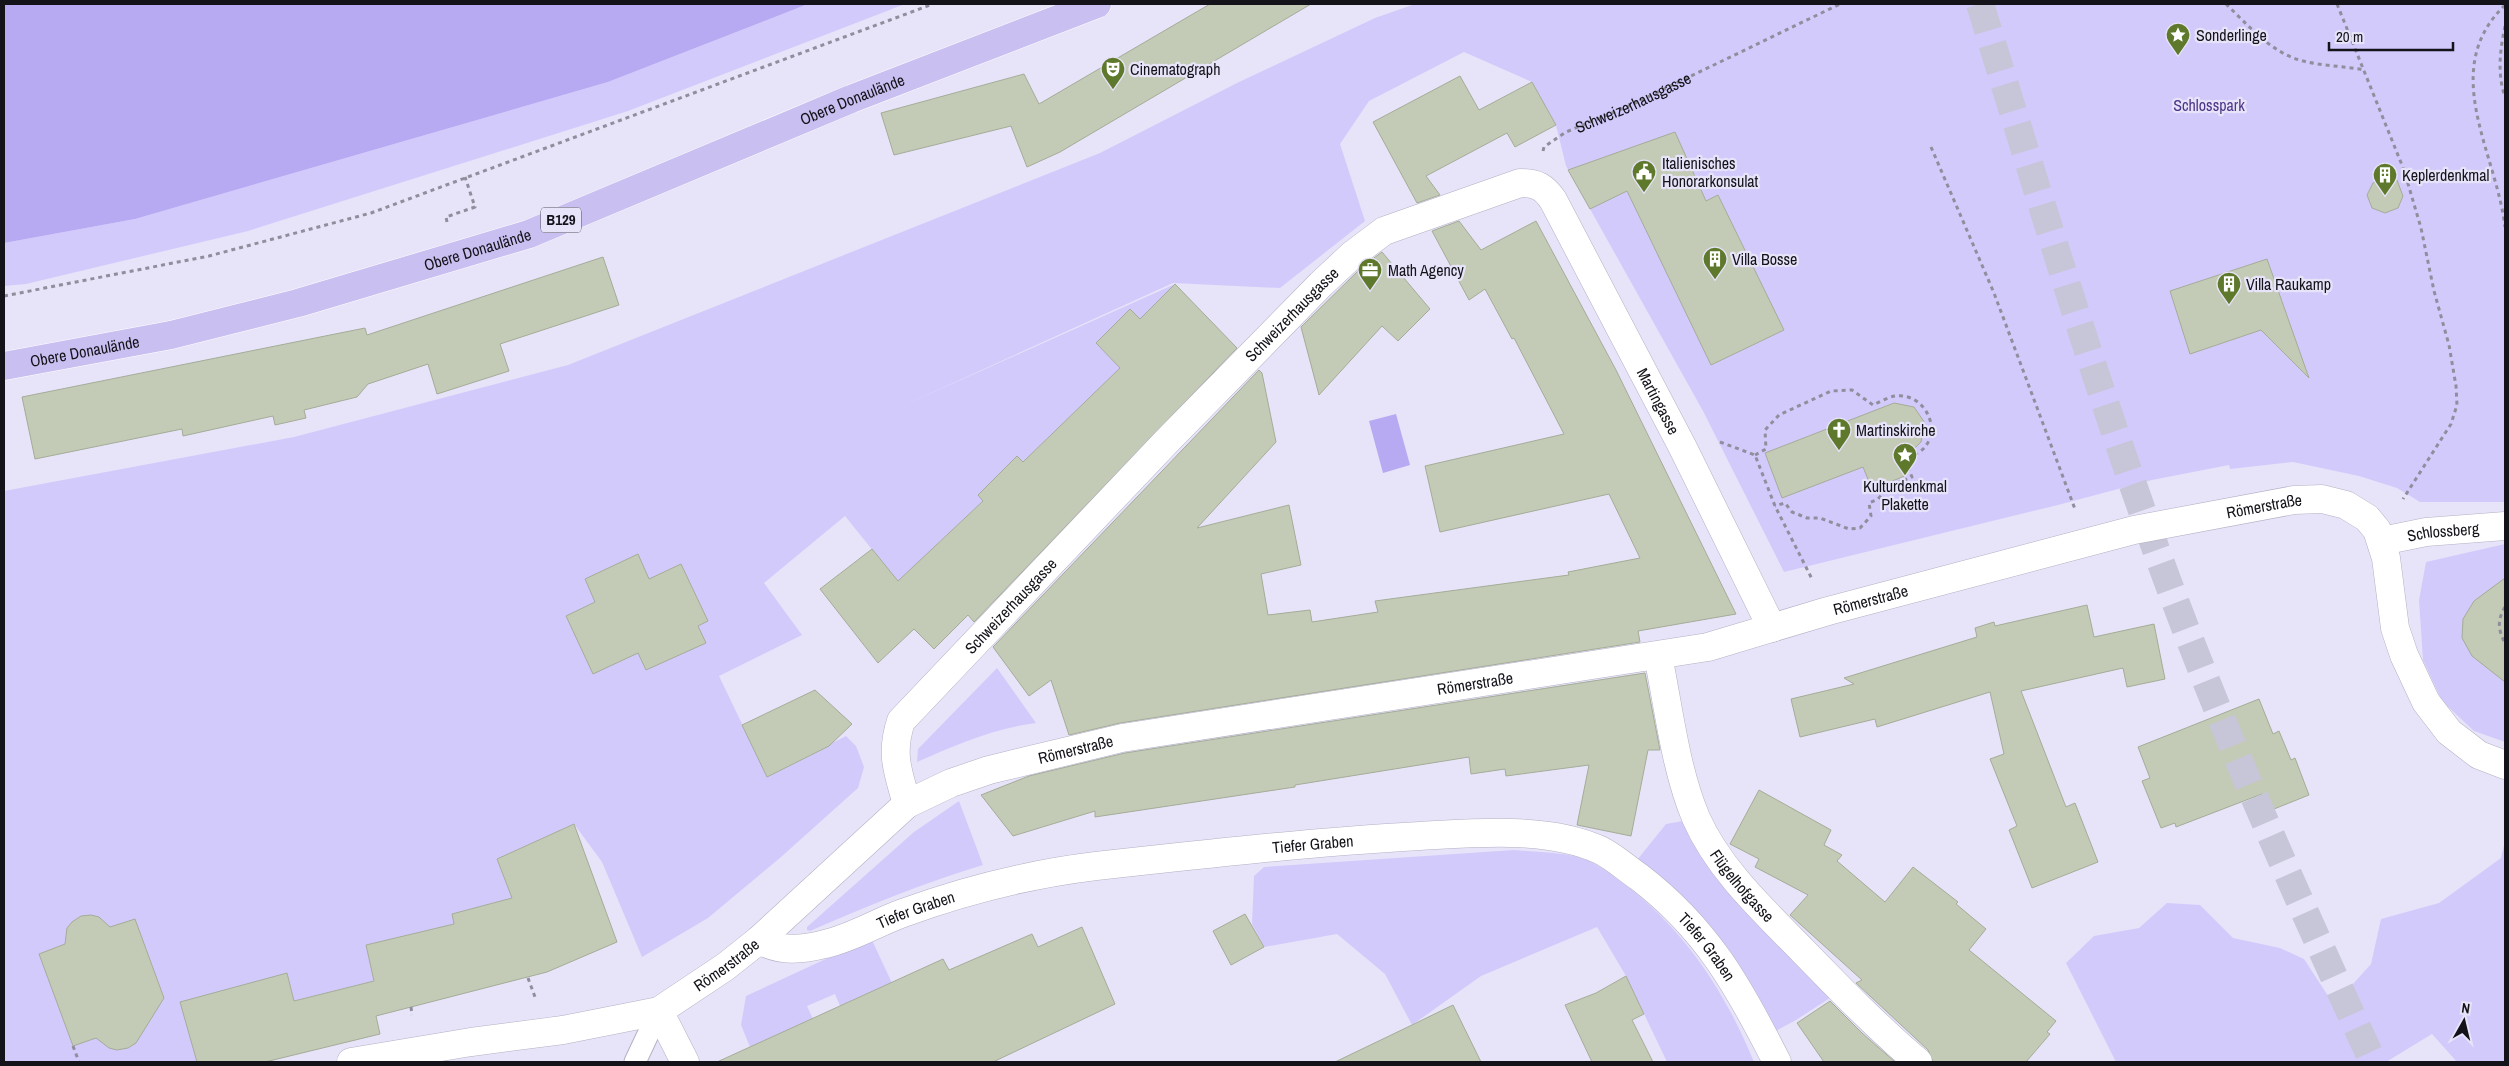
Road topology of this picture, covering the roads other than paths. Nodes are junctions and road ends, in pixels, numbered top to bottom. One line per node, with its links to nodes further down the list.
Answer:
1 (1097, 4): 3 (main road, Obere Donaulände / B129)
2 (1534, 183): 6 (street, Martingasse); 9 (street, Schweizerhausgasse)
3 (4, 366)
4 (2505, 526): 5 (street, Schlossberg)
5 (2382, 541): 6 (street, Römerstraße); 8 (street, Römerstraße)
6 (1772, 628): 7 (street, Römerstraße)
7 (1658, 656): 9 (street, Römerstraße); 16 (street, Flügelhofgasse)
8 (2505, 765)
9 (907, 804): 10 (street, Römerstraße)
10 (759, 940): 11 (street, Römerstraße); 15 (street, Tiefer Graben)
11 (659, 1011): 12 (street, Römerstraße); 13 (lane); 14 (street)
12 (351, 1062)
13 (635, 1062)
14 (685, 1062)
15 (1777, 1062)
16 (1918, 1062)

